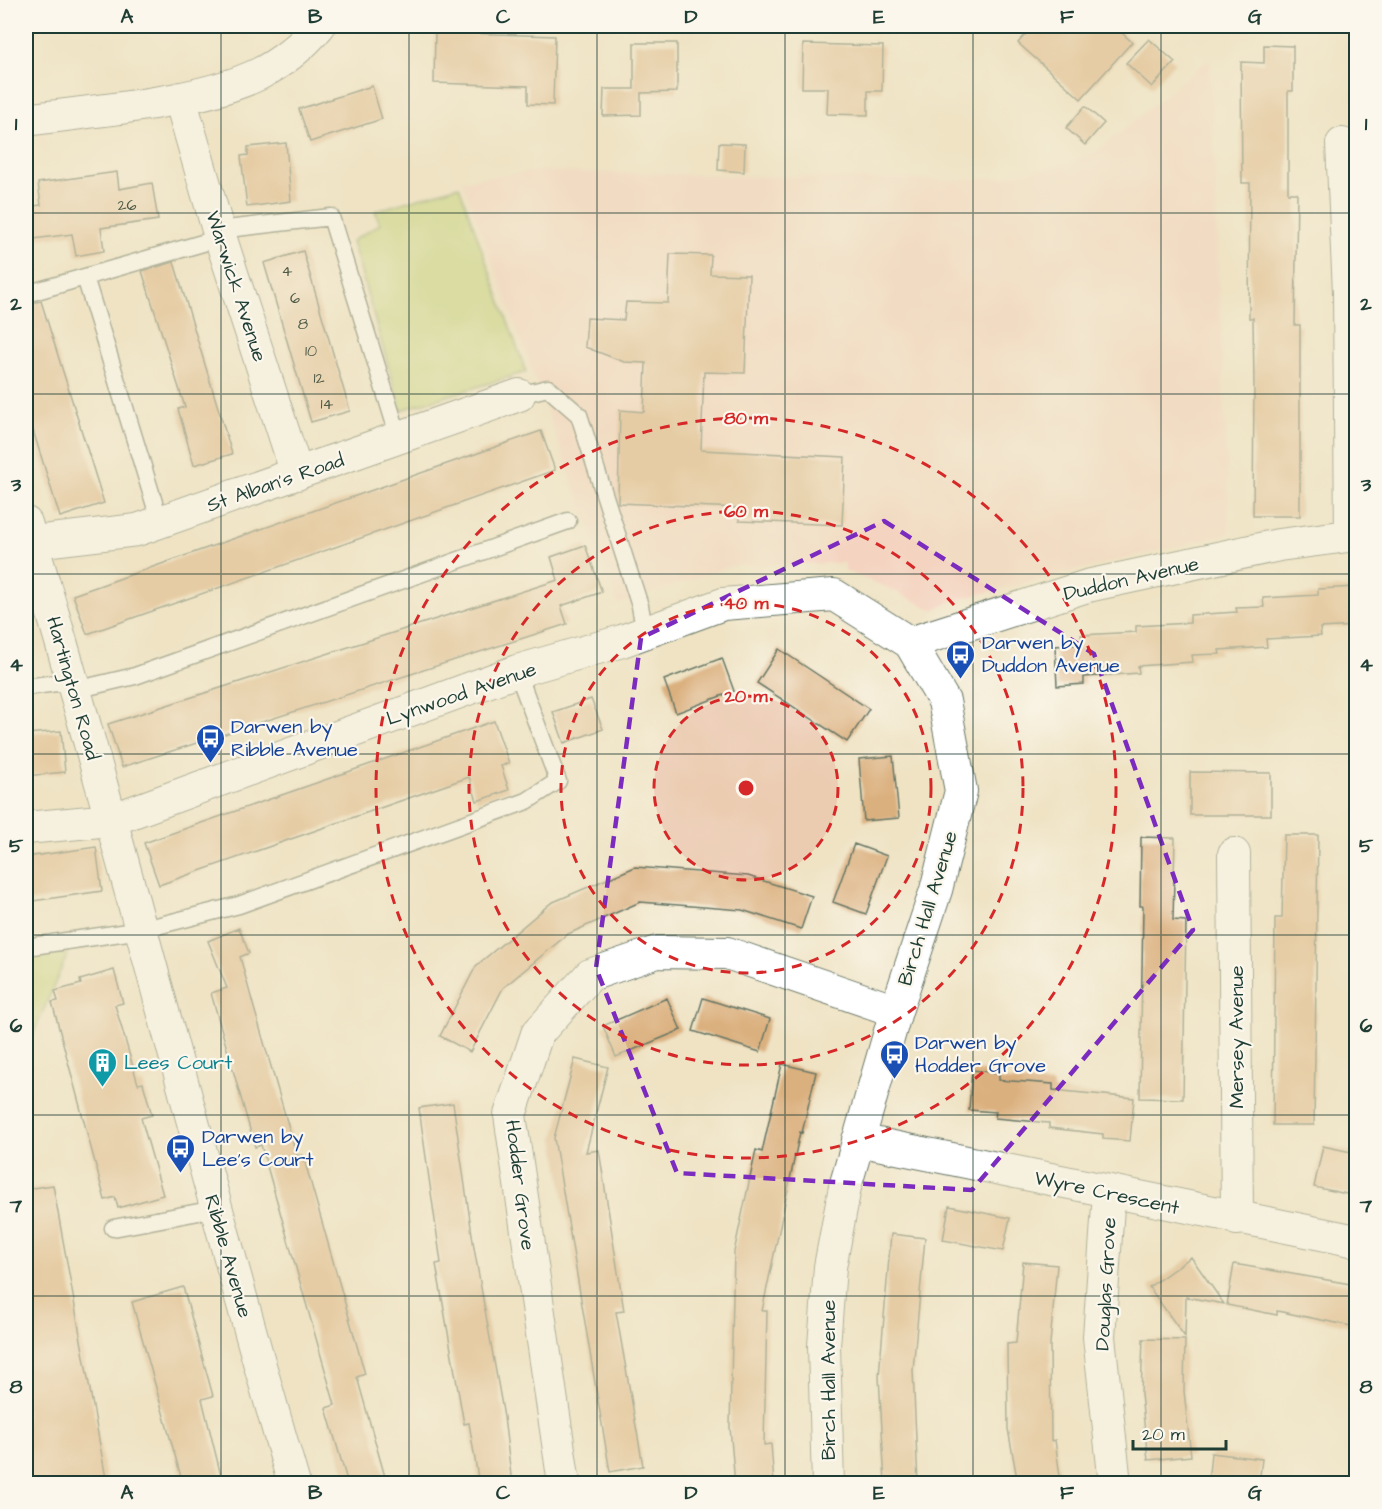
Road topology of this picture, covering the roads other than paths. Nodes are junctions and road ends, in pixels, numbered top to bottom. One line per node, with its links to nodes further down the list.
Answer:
1 (319, 26): 2 (street)
2 (180, 98): 3 (street); 5 (street, Warwick Avenue)
3 (26, 120)
4 (1342, 144): 13 (street)
5 (219, 234): 6 (lane); 9 (lane); 10 (street, Warwick Avenue)
6 (85, 277): 7 (lane); 12 (lane)
7 (26, 294)
8 (519, 395): 9 (street, St Alban's Road); 15 (lane)
9 (399, 438): 10 (street, St Alban's Road)
10 (297, 474): 12 (street, St Alban's Road)
11 (568, 521): 18 (lane)
12 (160, 522): 14 (street, St Alban's Road)
13 (1354, 535): 16 (street, Duddon Avenue)
14 (28, 536): 18 (street, Hartington Road)
15 (634, 637): 16 (street, Birch Hall Avenue); 17 (street, Lynwood Avenue)
16 (910, 643): 25 (street, Birch Hall Avenue)
17 (517, 672): 20 (street, Lynwood Avenue); 23 (lane)
18 (73, 686): 19 (lane); 20 (street, Hartington Road)
19 (26, 687)
20 (111, 820): 21 (street, Lynwood Avenue); 23 (street, Ribble Avenue)
21 (26, 828)
22 (1234, 854): 29 (street, Mersey Avenue)
23 (141, 930): 24 (lane); 28 (street, Ribble Avenue)
24 (26, 947)
25 (896, 1011): 26 (street, Birch Hall Avenue); 33 (street, Hodder Grove)
26 (858, 1140): 27 (street, Wyre Crescent); 34 (street, Birch Hall Avenue)
27 (1109, 1192): 29 (street, Wyre Crescent); 35 (street, Douglas Grove)
28 (215, 1209): 30 (lane); 32 (street, Ribble Avenue)
29 (1237, 1219): 31 (street, Wyre Crescent)
30 (113, 1228)
31 (1356, 1241)
32 (294, 1484)
33 (564, 1484)
34 (828, 1484)
35 (1115, 1484)

